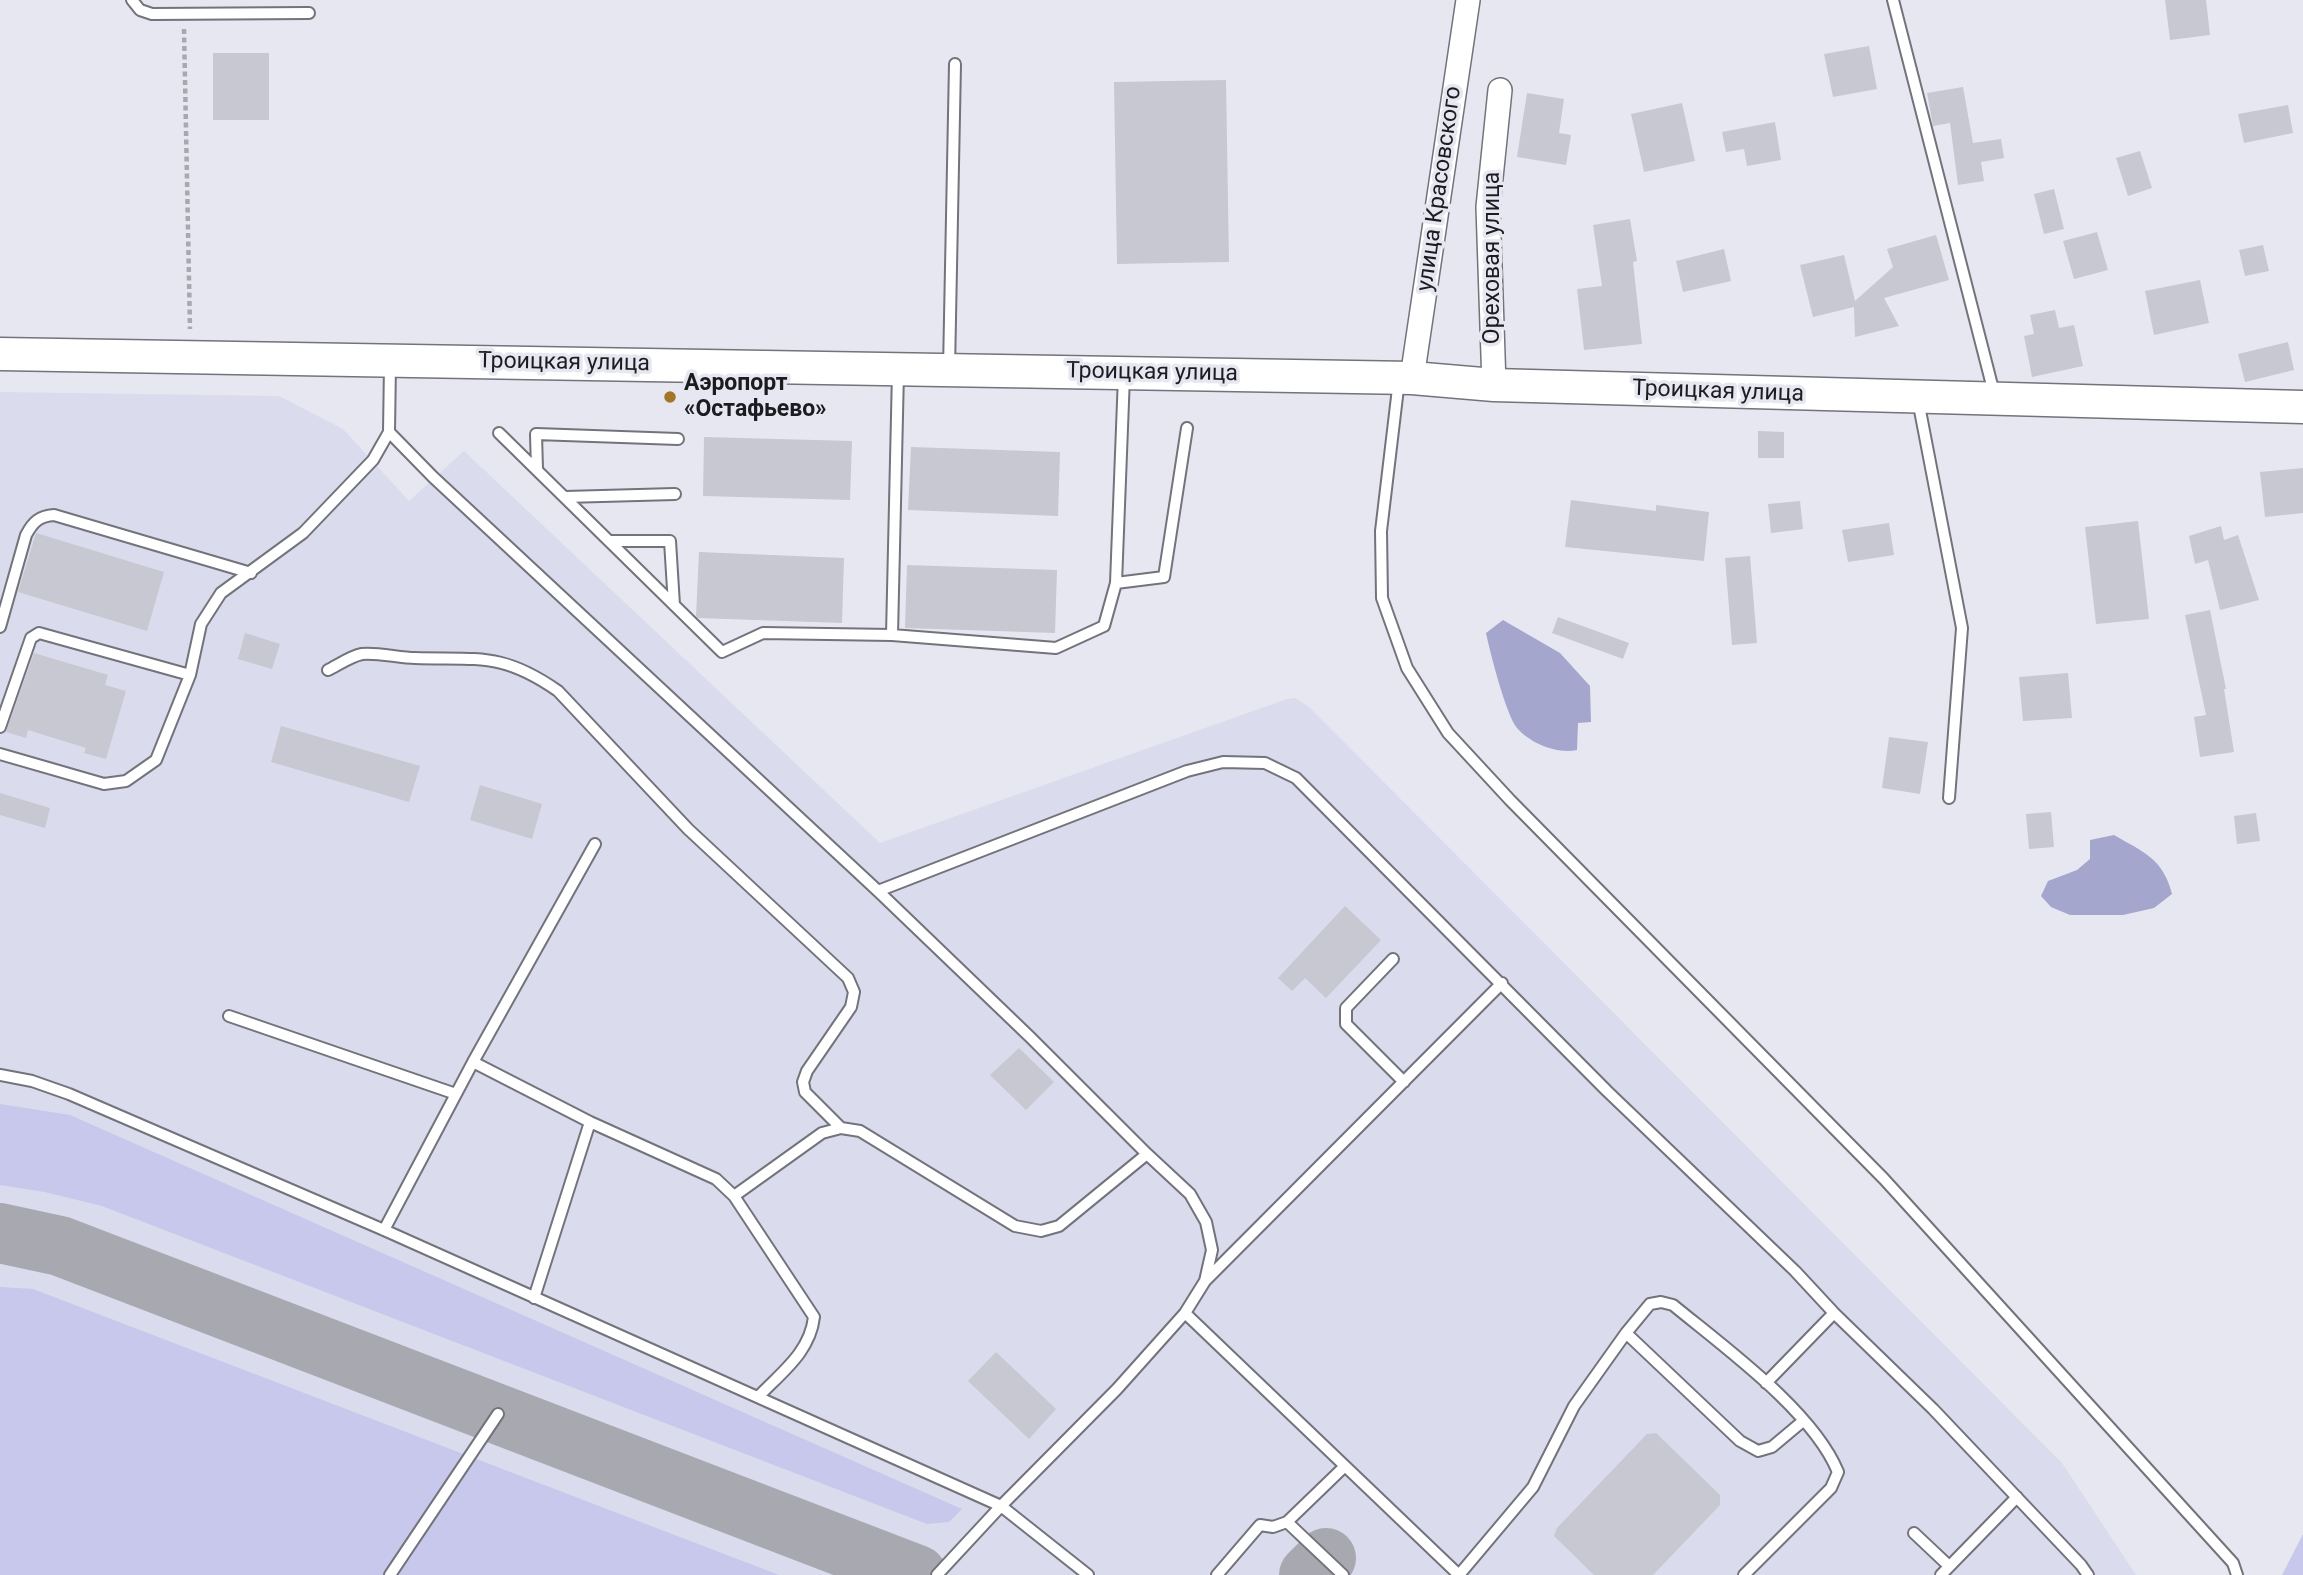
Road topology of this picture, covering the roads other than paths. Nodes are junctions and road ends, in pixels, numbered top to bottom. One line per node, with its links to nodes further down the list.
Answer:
1 (132, 0): 4 (lane)
2 (1468, 0): 12 (street, улица Красовского)
3 (1893, 0): 15 (lane)
4 (309, 13)
5 (955, 64): 10 (lane)
6 (1500, 90): 13 (street, Ореховая улица)
7 (0, 354): 8 (street, Троицкая улица)
8 (390, 361): 9 (street, Троицкая улица); 18 (lane)
9 (898, 370): 10 (street, Троицкая улица); 30 (lane)
10 (949, 372): 11 (street, Троицкая улица)
11 (1124, 373): 12 (street, Троицкая улица); 26 (lane)
12 (1406, 377): 13 (street, Троицкая улица); 72 (lane)
13 (1494, 385): 14 (street, Троицкая улица)
14 (1918, 397): 15 (street, Троицкая улица); 35 (lane)
15 (1996, 399): 16 (street, Троицкая улица)
16 (2303, 407)
17 (1187, 428): 26 (lane)
18 (389, 432): 25 (lane); 37 (lane)
19 (499, 433): 21 (lane)
20 (678, 439): 21 (lane)
21 (537, 469): 23 (lane)
22 (675, 494): 23 (lane)
23 (565, 497): 24 (lane)
24 (609, 541): 28 (lane); 28 (lane)
25 (251, 573): 27 (lane); 32 (lane)
26 (1116, 583): 30 (lane)
27 (6, 588): 29 (lane)
28 (674, 605): 30 (lane)
29 (0, 628)
30 (892, 635)
31 (328, 670): 46 (lane)
32 (190, 675): 33 (lane); 34 (lane)
33 (0, 727)
34 (0, 754)
35 (1949, 798)
36 (595, 844): 41 (lane)
37 (878, 891): 39 (lane); 47 (lane)
38 (1393, 959): 43 (lane)
39 (1502, 983): 43 (lane); 53 (lane)
40 (229, 1016): 44 (lane)
41 (473, 1062): 44 (lane); 45 (lane)
42 (0, 1075): 49 (lane)
43 (1404, 1082): 50 (lane)
44 (456, 1094): 49 (lane)
45 (590, 1122): 48 (lane); 51 (lane)
46 (841, 1128): 47 (lane); 48 (lane)
47 (1147, 1154): 50 (lane)
48 (734, 1196): 56 (lane)
49 (384, 1230): 51 (lane)
50 (1205, 1281): 52 (lane)
51 (534, 1298): 56 (lane)
52 (1185, 1313): 59 (lane); 61 (lane)
53 (1834, 1313): 55 (lane); 60 (lane)
54 (1626, 1332): 55 (lane); 58 (lane); 59 (lane)
55 (1766, 1382): 58 (lane)
56 (759, 1396): 61 (lane)
57 (498, 1414): 65 (lane)
58 (1803, 1421): 70 (lane)
59 (1345, 1466): 62 (lane)
60 (2017, 1497): 64 (lane); 71 (lane)
61 (1001, 1506): 66 (lane); 67 (lane)
62 (1287, 1522): 68 (lane); 69 (lane)
63 (1914, 1533): 64 (lane)
64 (1945, 1571)
65 (390, 1575)
66 (937, 1575)
67 (1088, 1575)
68 (1217, 1575)
69 (1343, 1575)
70 (1744, 1575)
71 (2088, 1575)
72 (2237, 1575)

